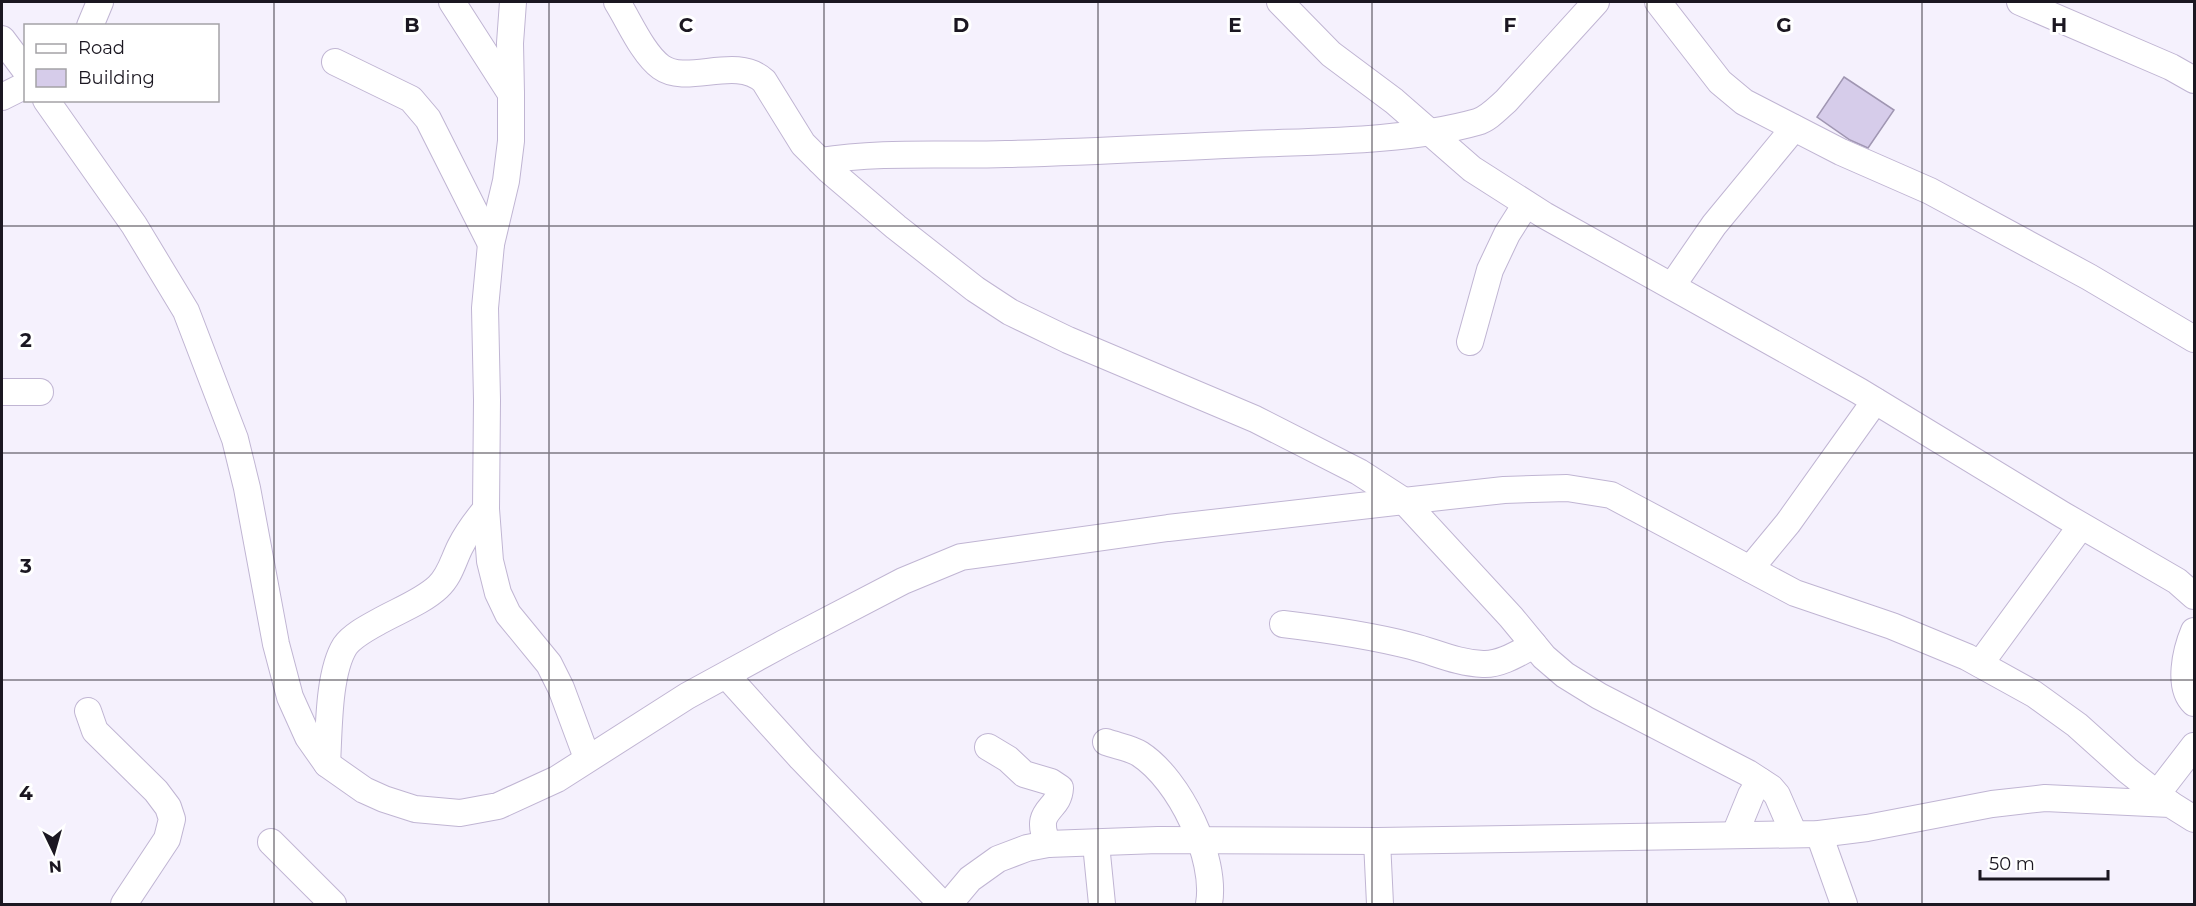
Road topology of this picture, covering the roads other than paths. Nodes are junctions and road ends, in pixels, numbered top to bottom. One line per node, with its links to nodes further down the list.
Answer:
1 (100, 2): 9 (street)
2 (452, 2): 15 (street)
3 (513, 2): 15 (street)
4 (617, 2): 20 (street)
5 (1280, 2): 19 (street)
6 (1596, 2): 19 (street)
7 (1658, 2): 18 (street)
8 (2020, 2): 13 (street)
9 (91, 24)
10 (2, 39): 12 (street)
11 (335, 62): 22 (street)
12 (24, 68)
13 (2194, 80)
14 (24, 85): 16 (street)
15 (511, 94): 22 (street)
16 (2, 97)
17 (52, 104): 45 (street)
18 (1794, 128): 23 (street); 24 (street)
19 (1429, 132): 20 (street); 21 (street)
20 (820, 161): 29 (street)
21 (1526, 204): 23 (street); 25 (street)
22 (491, 244): 30 (street)
23 (1672, 286): 28 (street)
24 (2194, 339)
25 (1470, 342)
26 (2, 392): 27 (street)
27 (40, 392)
28 (1875, 401): 31 (street); 32 (street)
29 (1404, 501): 32 (street); 36 (street); 38 (street)
30 (486, 509): 44 (street); 45 (street)
31 (2081, 526): 33 (street); 37 (street)
32 (1750, 569): 37 (street)
33 (2194, 596)
34 (1283, 624): 36 (street)
35 (2194, 632): 39 (street)
36 (1534, 645): 46 (street)
37 (1980, 664): 47 (street)
38 (727, 676): 44 (street); 58 (street)
39 (2194, 703)
40 (88, 711): 56 (street)
41 (1106, 742): 51 (street)
42 (2194, 746): 47 (street)
43 (988, 747): 54 (street)
44 (587, 758): 45 (street)
45 (327, 764)
46 (1760, 781): 49 (street); 50 (street)
47 (2164, 799): 48 (street); 50 (street)
48 (2194, 819)
49 (1735, 834): 50 (street); 52 (street)
50 (1807, 834): 63 (street)
51 (1200, 840): 52 (street); 55 (street); 61 (street)
52 (1377, 841): 62 (street)
53 (271, 842): 57 (street)
54 (1048, 844): 55 (street); 59 (street)
55 (1096, 844): 60 (street)
56 (124, 904)
57 (333, 904)
58 (942, 904)
59 (949, 904)
60 (1102, 904)
61 (1209, 904)
62 (1380, 904)
63 (1844, 904)

